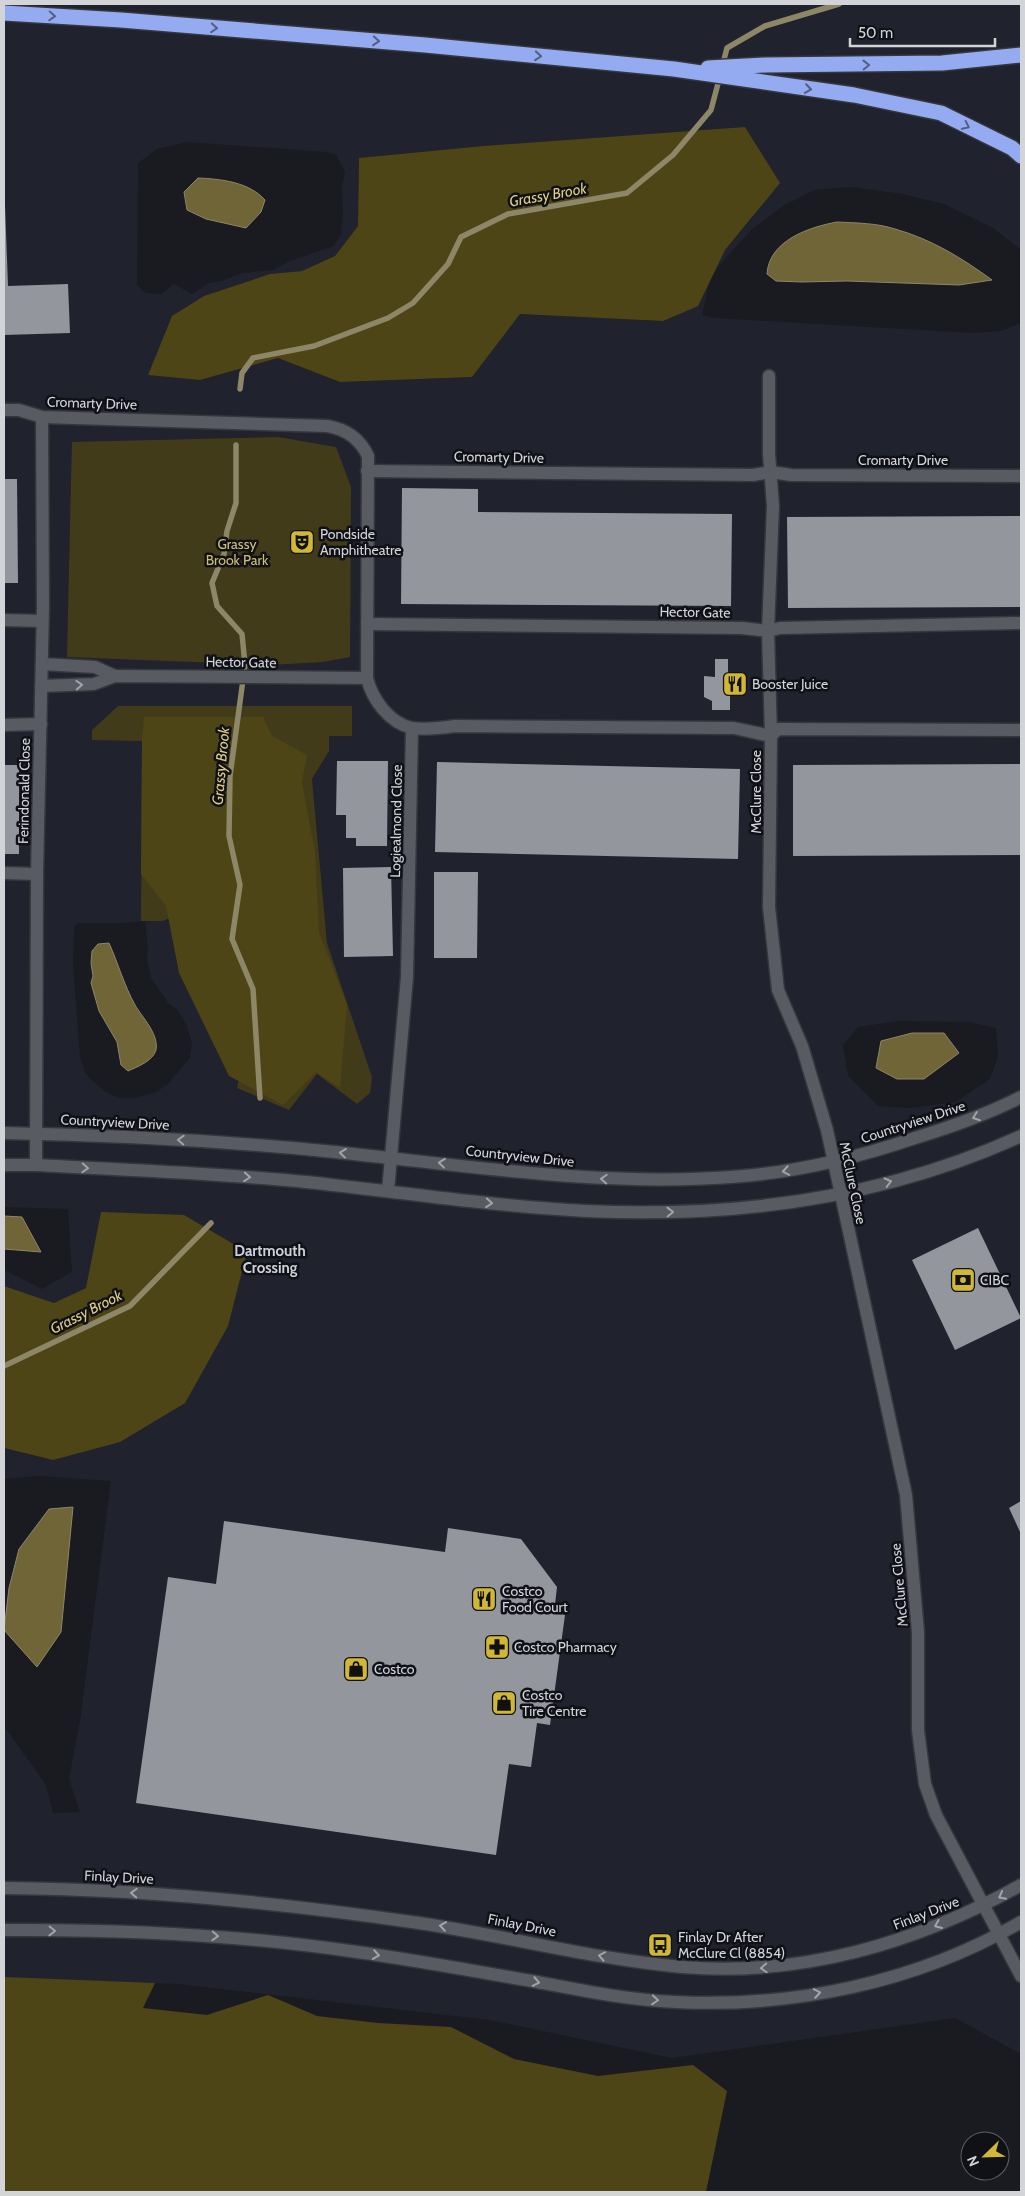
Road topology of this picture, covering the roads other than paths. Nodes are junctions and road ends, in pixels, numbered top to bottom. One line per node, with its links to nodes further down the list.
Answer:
1 (4, 13): 3 (highway, one-way to 3)
2 (1021, 55): 3 (highway, one-way to 2)
3 (697, 71): 4 (highway, one-way to 4)
4 (1021, 156)
5 (769, 376): 9 (street, McClure Close)
6 (4, 410): 7 (street, Cromarty Drive)
7 (42, 417): 8 (street, Cromarty Drive); 12 (street, Ferindonald Close)
8 (367, 471): 9 (street, Cromarty Drive); 14 (street)
9 (770, 472): 10 (street, Cromarty Drive); 15 (street, McClure Close)
10 (1021, 476)
11 (4, 620): 12 (street)
12 (42, 621): 16 (street, Ferindonald Close)
13 (1021, 623): 15 (street, Hector Gate)
14 (367, 624): 15 (street, Hector Gate); 18 (street)
15 (768, 631): 24 (street, McClure Close)
16 (42, 664): 17 (street, Hector Gate); 19 (street, Ferindonald Close)
17 (115, 676): 18 (street, Hector Gate); 19 (street, Hector Gate, one-way to 17)
18 (367, 678): 22 (street)
19 (41, 686): 20 (street, Ferindonald Close)
20 (40, 724): 21 (street); 26 (street, Ferindonald Close)
21 (4, 725)
22 (412, 728): 24 (street); 31 (street, Logiealmond Close)
23 (1021, 730): 24 (street)
24 (771, 736): 32 (street, McClure Close)
25 (4, 873): 26 (street)
26 (37, 874): 29 (street, Ferindonald Close)
27 (1021, 1097): 32 (street, Countryview Drive, one-way to 32)
28 (4, 1133): 29 (street, Countryview Drive)
29 (37, 1134): 31 (street, Countryview Drive, one-way to 29); 34 (street, Ferindonald Close)
30 (1021, 1136): 36 (street, one-way to 30)
31 (391, 1158): 32 (street, Countryview Drive, one-way to 31); 35 (street, Logiealmond Close)
32 (834, 1162): 36 (street, McClure Close)
33 (4, 1165): 34 (street)
34 (36, 1165): 35 (street, one-way to 35)
35 (388, 1191): 36 (street, one-way to 36)
36 (840, 1194): 39 (street, McClure Close)
37 (1021, 1885): 39 (street, Finlay Drive, one-way to 39)
38 (4, 1888): 39 (street, Finlay Drive, one-way to 38)
39 (983, 1906): 42 (street, McClure Close)
40 (1021, 1922): 42 (street)
41 (4, 1930): 42 (street, one-way to 42)
42 (999, 1935): 43 (street, McClure Close)
43 (1021, 1976)

